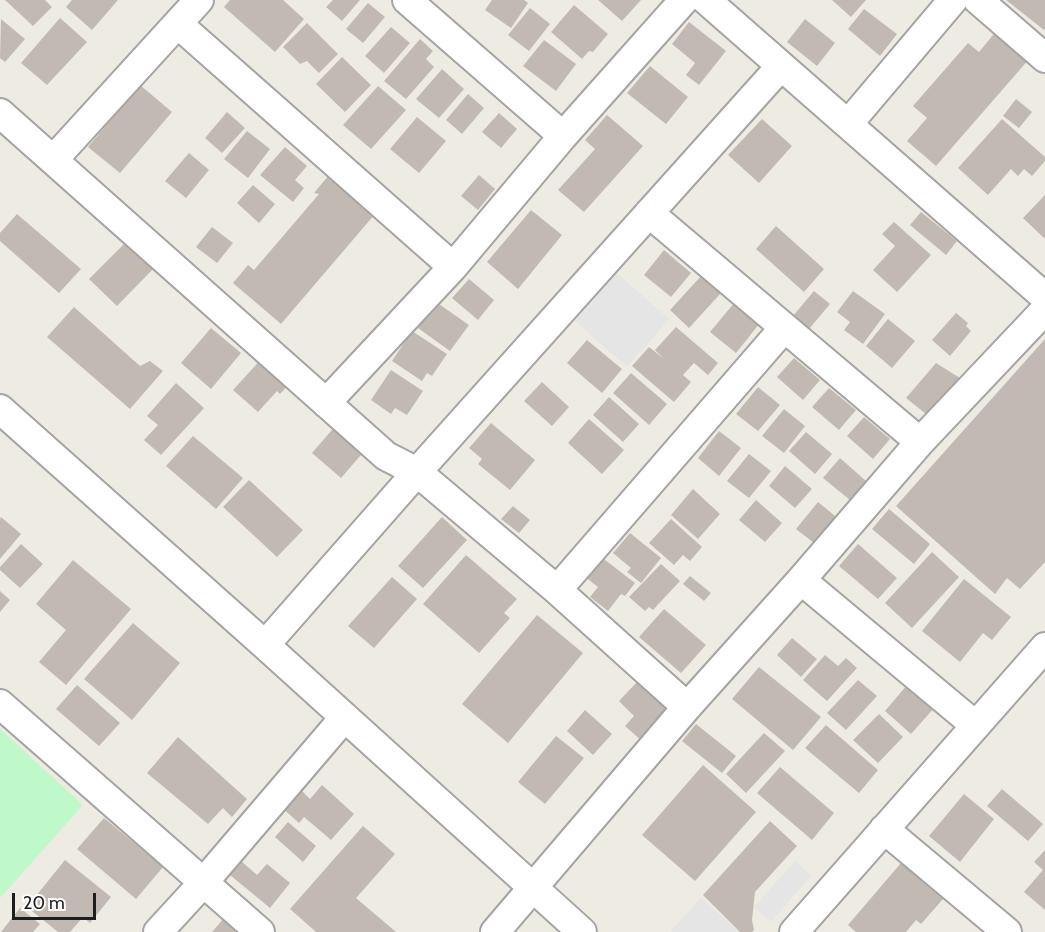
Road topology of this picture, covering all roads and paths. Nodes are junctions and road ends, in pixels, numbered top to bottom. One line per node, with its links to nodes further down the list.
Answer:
1 (199, 0): 7 (street)
2 (407, 0): 12 (street)
3 (684, 0): 12 (street)
4 (706, 0): 9 (street)
5 (953, 0): 11 (street)
6 (978, 0): 8 (street)
7 (178, 24): 13 (street); 15 (street)
8 (1045, 58)
9 (781, 66): 11 (street); 14 (street)
10 (0, 113): 13 (street)
11 (848, 124): 16 (street)
12 (563, 136): 15 (street)
13 (53, 160): 19 (street)
14 (649, 213): 18 (street); 22 (street)
15 (453, 267): 19 (street)
16 (1045, 297)
17 (1045, 310): 21 (street)
18 (784, 328): 21 (street); 24 (street)
19 (326, 403): 22 (street)
20 (0, 409): 25 (street)
21 (920, 442): 23 (street)
22 (417, 472): 24 (street); 25 (street)
23 (801, 580): 28 (street); 30 (street)
24 (556, 590): 28 (street)
25 (265, 645): 29 (street)
26 (1045, 647): 30 (street)
27 (0, 704): 32 (street)
28 (687, 707): 33 (street)
29 (344, 718): 32 (street); 33 (street)
30 (975, 725): 31 (street)
31 (884, 829): 38 (street); 39 (street)
32 (203, 883): 34 (street); 35 (street)
33 (533, 889): 36 (street); 37 (street)
34 (158, 932)
35 (260, 932)
36 (495, 932)
37 (582, 932)
38 (794, 932)
39 (1007, 932)

